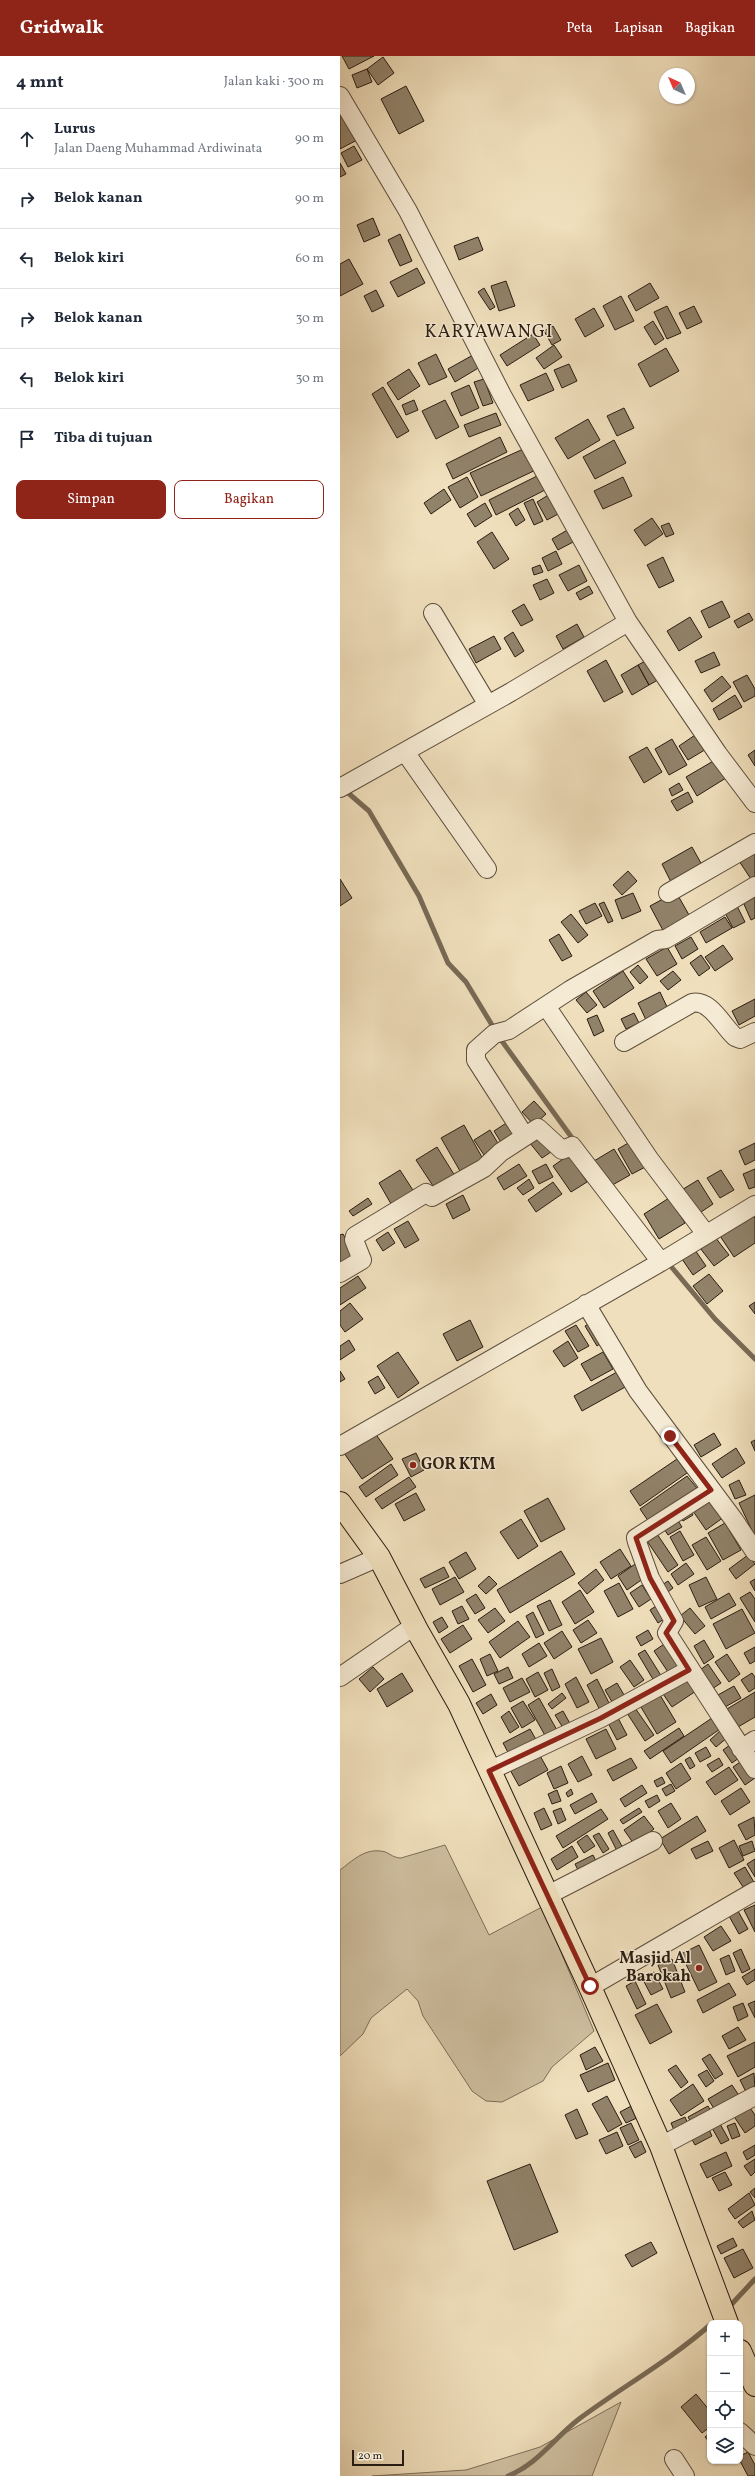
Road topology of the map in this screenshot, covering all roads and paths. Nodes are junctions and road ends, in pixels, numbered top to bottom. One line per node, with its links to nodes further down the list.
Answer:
1 (340, 96): 3 (street)
2 (433, 613): 4 (street)
3 (628, 622): 4 (street); 7 (street)
4 (488, 705): 5 (street)
5 (405, 752): 6 (street); 9 (street)
6 (340, 788)
7 (755, 803)
8 (755, 843): 11 (street)
9 (487, 869)
10 (755, 886): 12 (street)
11 (668, 893)
12 (546, 1006): 15 (street); 17 (street)
13 (755, 1032): 14 (street)
14 (624, 1042)
15 (524, 1136): 18 (street); 19 (street)
16 (755, 1205): 17 (street)
17 (706, 1234): 18 (street)
18 (661, 1262): 20 (street)
19 (340, 1273)
20 (586, 1304): 21 (street); 22 (street)
21 (340, 1446)
22 (711, 1490): 24 (street); 28 (street)
23 (340, 1503): 25 (main road)
24 (755, 1552)
25 (379, 1557): 26 (street); 27 (main road)
26 (340, 1574)
27 (414, 1626): 29 (street); 32 (main road)
28 (689, 1670): 30 (street); 32 (street)
29 (340, 1676)
30 (748, 1745): 31 (street)
31 (755, 1769)
32 (489, 1771): 35 (main road)
33 (653, 1841): 35 (street)
34 (755, 1891): 36 (street)
35 (548, 1895): 36 (main road)
36 (590, 1986): 38 (main road)
37 (755, 2096): 38 (street)
38 (660, 2146): 39 (main road)
39 (727, 2320)
40 (742, 2356): 41 (main road)
41 (755, 2386)
42 (743, 2435): 43 (street)
43 (755, 2446)
44 (674, 2460): 45 (street)
45 (685, 2476)

